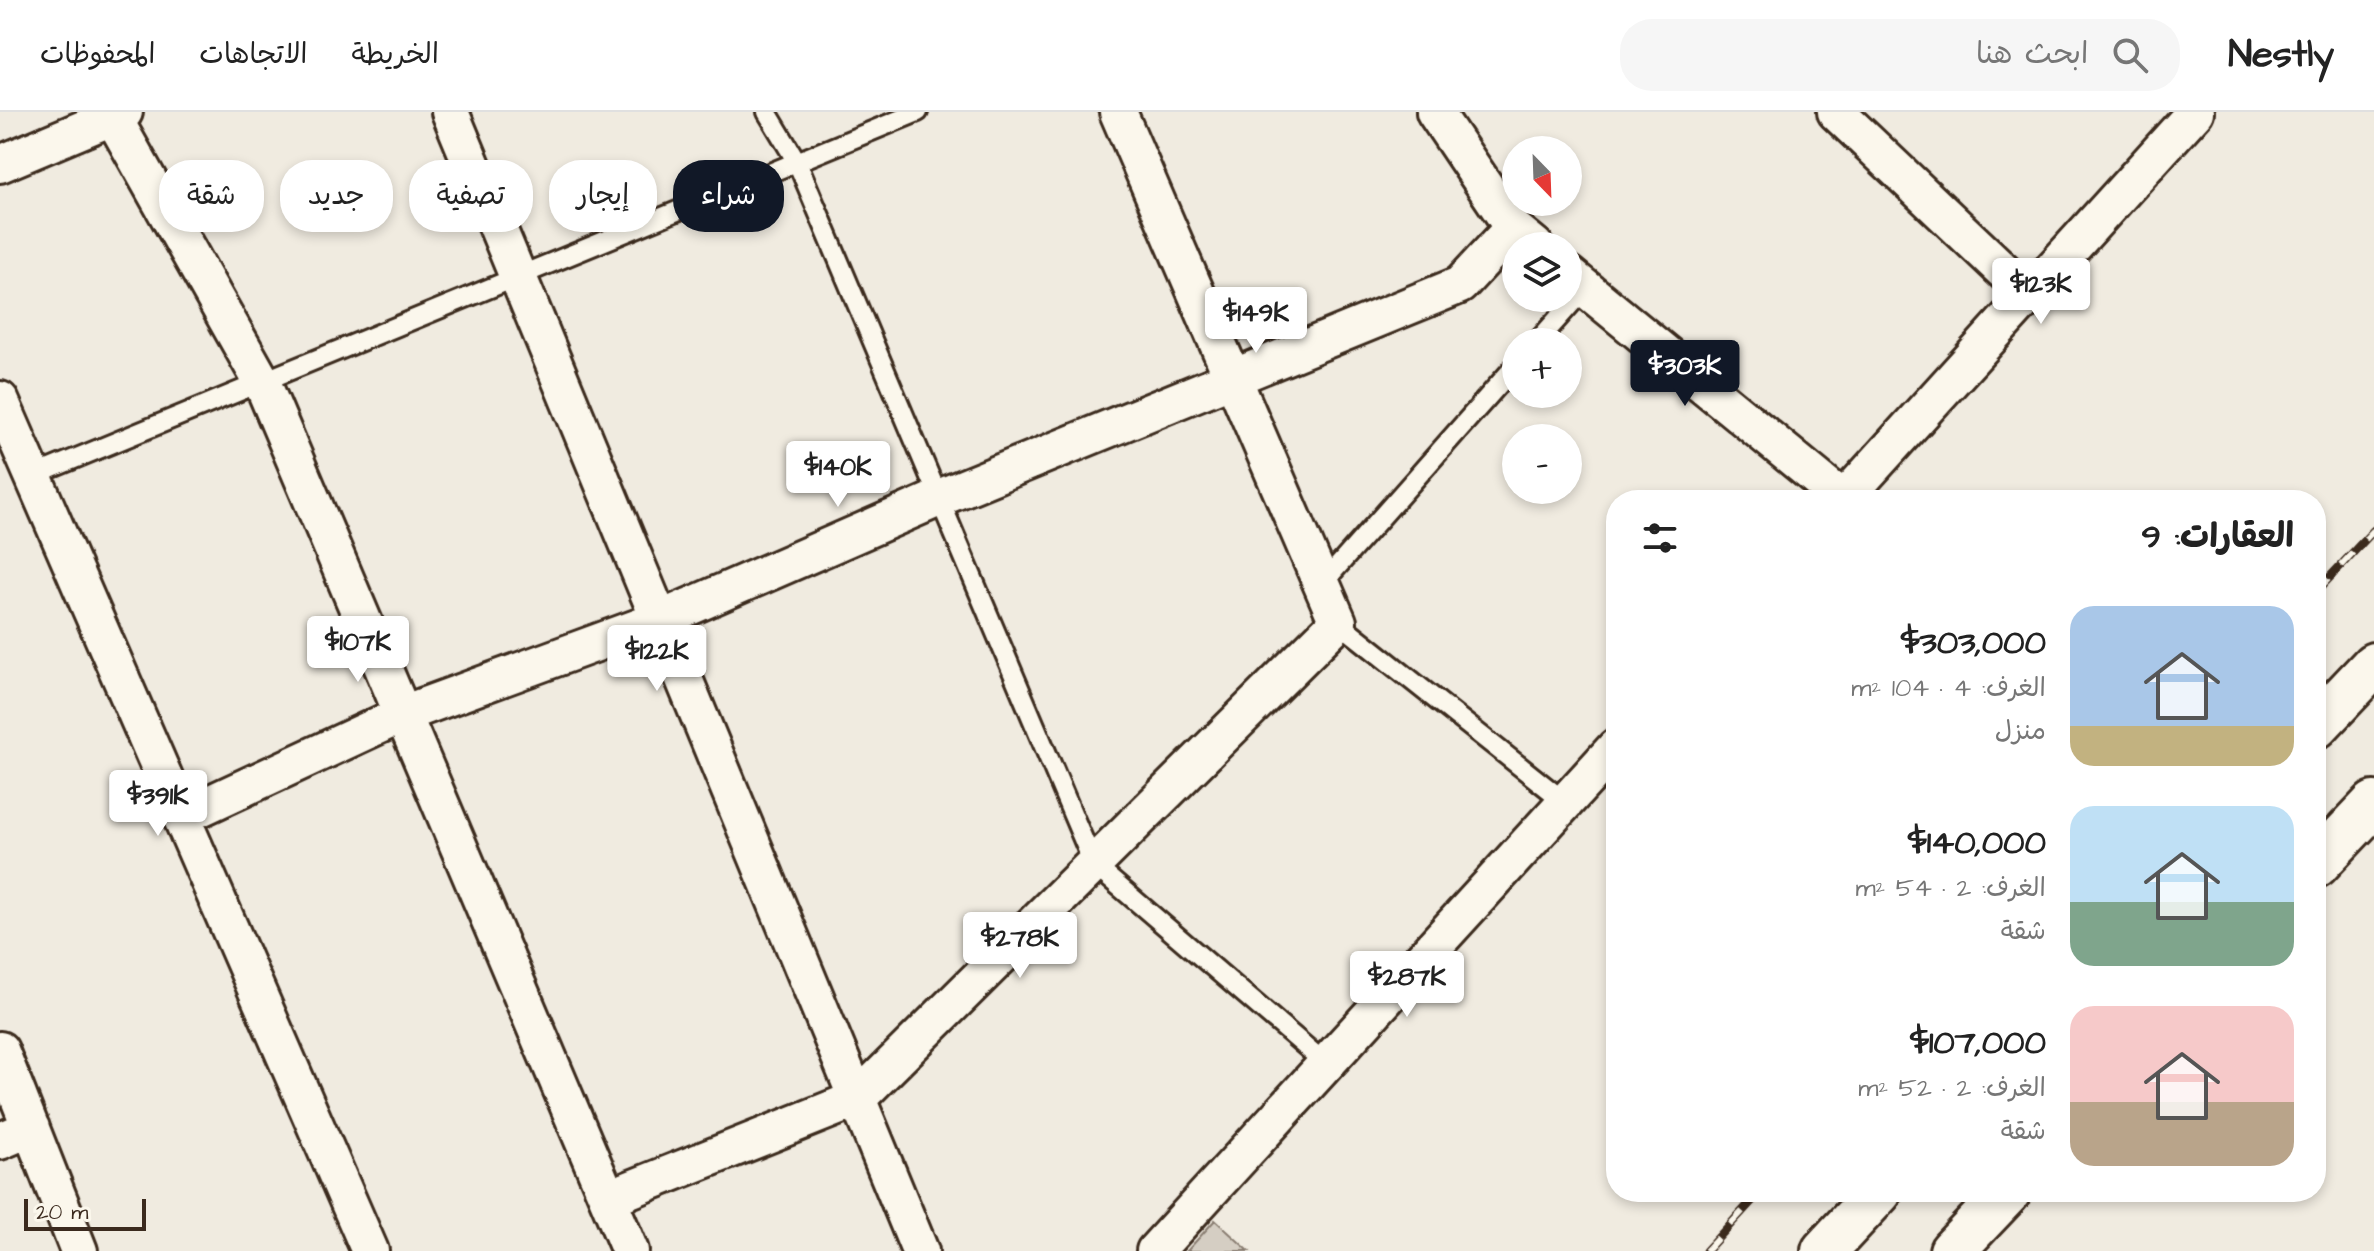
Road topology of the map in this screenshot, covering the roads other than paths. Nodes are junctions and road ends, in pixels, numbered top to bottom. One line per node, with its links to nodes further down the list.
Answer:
1 (450, 112): 13 (street)
2 (767, 112): 9 (lane)
3 (918, 112): 9 (lane)
4 (1118, 112): 16 (street)
5 (1435, 112): 11 (street)
6 (1836, 112): 15 (street)
7 (2195, 112): 15 (street)
8 (116, 114): 10 (street); 18 (street)
9 (797, 162): 13 (lane); 23 (lane)
10 (0, 164)
11 (1520, 232)
12 (1502, 254): 16 (street)
13 (518, 276): 18 (lane); 25 (street)
14 (1582, 286): 21 (street)
15 (2029, 295): 22 (street)
16 (1232, 376): 23 (street); 24 (street)
17 (1502, 381): 24 (lane)
18 (262, 382): 20 (lane); 28 (street)
19 (0, 400): 20 (street)
20 (33, 476): 33 (street)
21 (1832, 490)
22 (1853, 490)
23 (939, 498): 25 (street); 35 (lane)
24 (1322, 584): 26 (street)
25 (659, 620): 28 (street); 38 (street)
26 (1338, 622): 31 (lane); 35 (street)
27 (2374, 665): 29 (main road)
28 (403, 714): 33 (street); 40 (street)
29 (2326, 715)
30 (1606, 758): 31 (street)
31 (1565, 802): 37 (street)
32 (2374, 804): 34 (main road)
33 (181, 817): 44 (street)
34 (2326, 854)
35 (1094, 865): 37 (lane); 38 (street)
36 (0, 1050): 39 (street)
37 (1326, 1064): 47 (street)
38 (857, 1099): 40 (street); 46 (street)
39 (15, 1134): 43 (street)
40 (609, 1198): 45 (street)
41 (1870, 1202): 48 (main road)
42 (1999, 1202): 49 (main road)
43 (79, 1251)
44 (370, 1251)
45 (630, 1251)
46 (920, 1251)
47 (1155, 1251)
48 (1824, 1251)
49 (1952, 1251)

